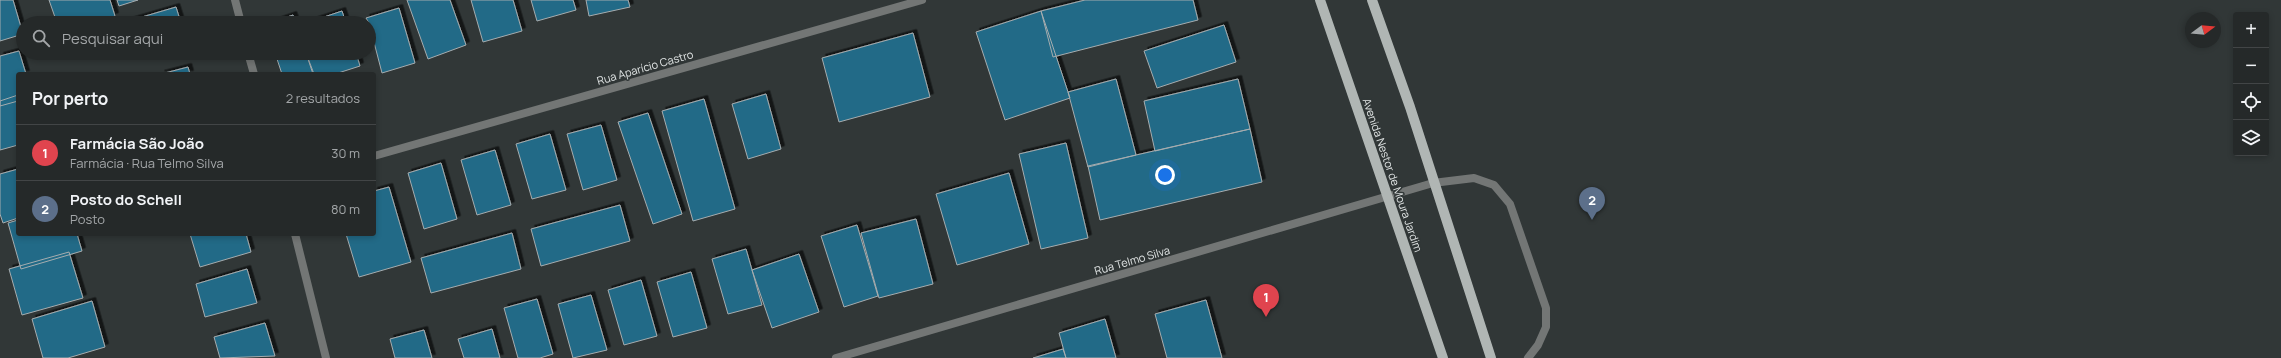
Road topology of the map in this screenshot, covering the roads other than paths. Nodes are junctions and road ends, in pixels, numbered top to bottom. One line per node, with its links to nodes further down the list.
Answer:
1 (235, 0): 5 (street)
2 (922, 0): 8 (street, Rua Aparício Castro)
3 (1320, 0): 10 (main road, Avenida Nestor de Moura Jardim)
4 (1372, 0): 9 (main road)
5 (239, 16)
6 (250, 60): 7 (street)
7 (253, 72)
8 (376, 155)
9 (1433, 183): 10 (street, Rua Telmo Silva); 15 (main road); 16 (street, Rua Telmo Silva)
10 (1388, 197): 13 (street, Rua Telmo Silva); 14 (main road, Avenida Nestor de Moura Jardim)
11 (296, 236): 12 (street)
12 (326, 358)
13 (836, 358)
14 (1443, 358)
15 (1491, 358)
16 (1528, 358)

